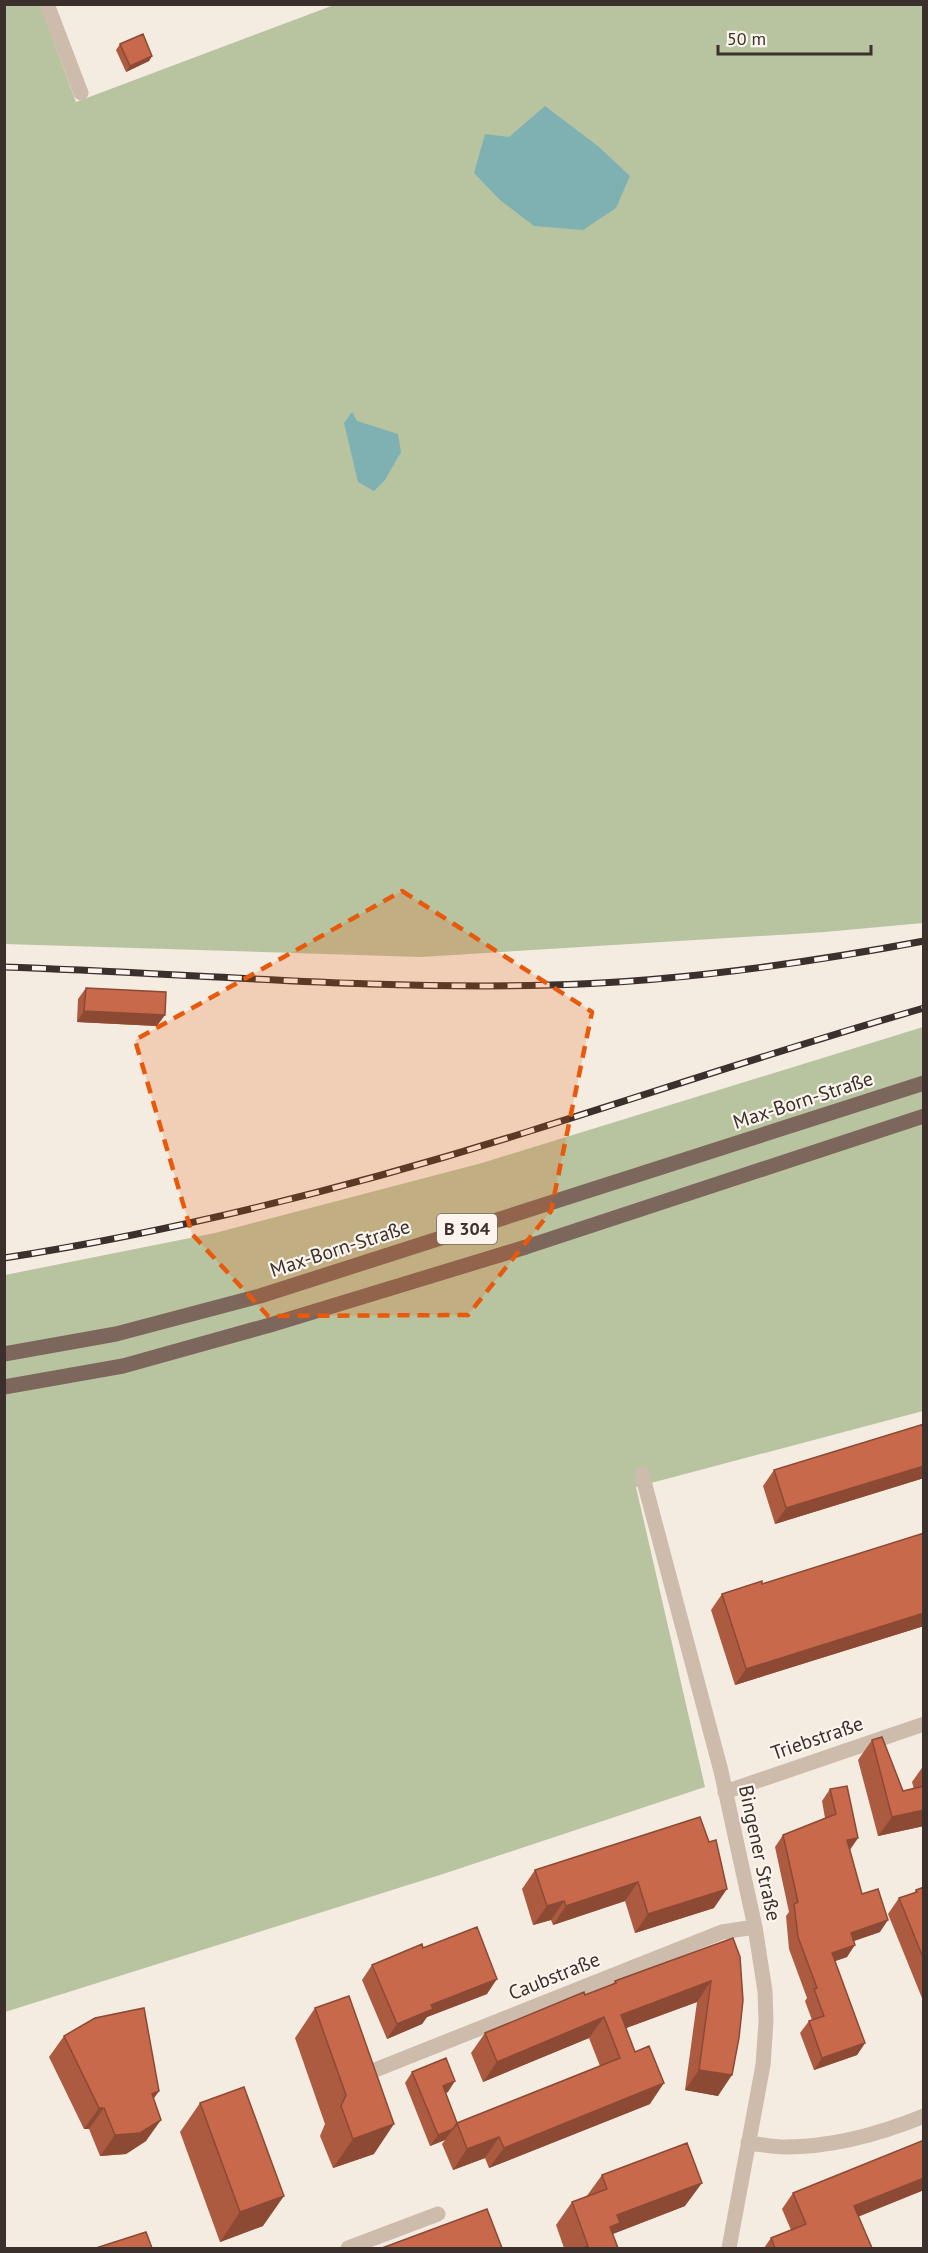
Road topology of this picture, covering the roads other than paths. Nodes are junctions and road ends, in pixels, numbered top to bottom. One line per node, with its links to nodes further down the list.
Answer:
1 (47, 4): 2 (street)
2 (81, 93)
3 (924, 1083): 5 (main road, Max-Born-Straße / B 304)
4 (924, 1116): 6 (main road, B 304)
5 (4, 1354)
6 (4, 1387)
7 (642, 1474): 9 (street, Bingener Straße)
8 (924, 1724): 9 (street, Triebstraße)
9 (725, 1792): 10 (street, Bingener Straße)
10 (755, 1927): 11 (street, Caubstraße); 13 (street, Bingener Straße)
11 (370, 2072)
12 (924, 2116): 13 (street)
13 (748, 2143): 16 (street, Bingener Straße)
14 (438, 2214): 15 (street)
15 (348, 2248)
16 (729, 2248)

